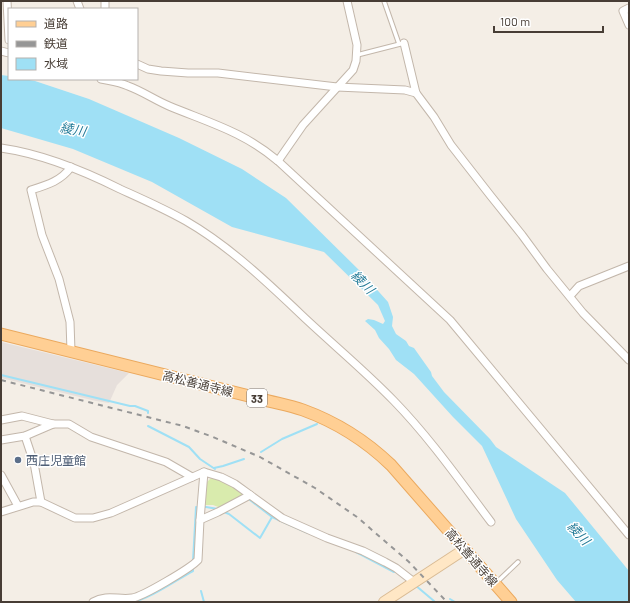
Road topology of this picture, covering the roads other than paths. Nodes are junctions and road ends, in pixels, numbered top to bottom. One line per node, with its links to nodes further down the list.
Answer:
1 (7, 1): 5 (street)
2 (347, 1): 8 (street)
3 (384, 1): 7 (lane)
4 (629, 8): 6 (street)
5 (8, 20)
6 (629, 25)
7 (402, 43): 8 (lane); 14 (street)
8 (357, 55): 13 (street)
9 (138, 64): 13 (street)
10 (105, 80): 12 (street)
11 (119, 80): 12 (street)
12 (127, 86): 16 (street)
13 (337, 87): 14 (street); 16 (street)
14 (416, 93): 19 (street)
15 (1, 148): 17 (street)
16 (278, 161): 36 (street)
17 (71, 167): 21 (street); 35 (street)
18 (629, 266): 19 (street)
19 (570, 296): 22 (street)
20 (1, 334): 21 (main road, 高松善通寺線 / 33)
21 (71, 351): 37 (main road, 高松善通寺線 / 33)
22 (629, 360)
23 (1, 420): 24 (street)
24 (53, 424): 25 (street); 29 (street)
25 (25, 436): 26 (street); 31 (street)
26 (1, 440)
27 (204, 472): 29 (street); 30 (street); 34 (street)
28 (1, 475): 32 (street)
29 (192, 477): 31 (street)
30 (250, 495): 34 (street); 39 (street)
31 (41, 502): 32 (street)
32 (18, 506): 33 (street)
33 (1, 512)
34 (200, 520): 41 (street)
35 (491, 522)
36 (629, 534)
37 (465, 549): 39 (main road); 40 (main road, 高松善通寺線 / 33)
38 (518, 562): 40 (lane)
39 (414, 582): 43 (main road)
40 (495, 583): 44 (main road, 高松善通寺線 / 33)
41 (106, 600): 42 (street)
42 (93, 602)
43 (384, 602)
44 (511, 602)

